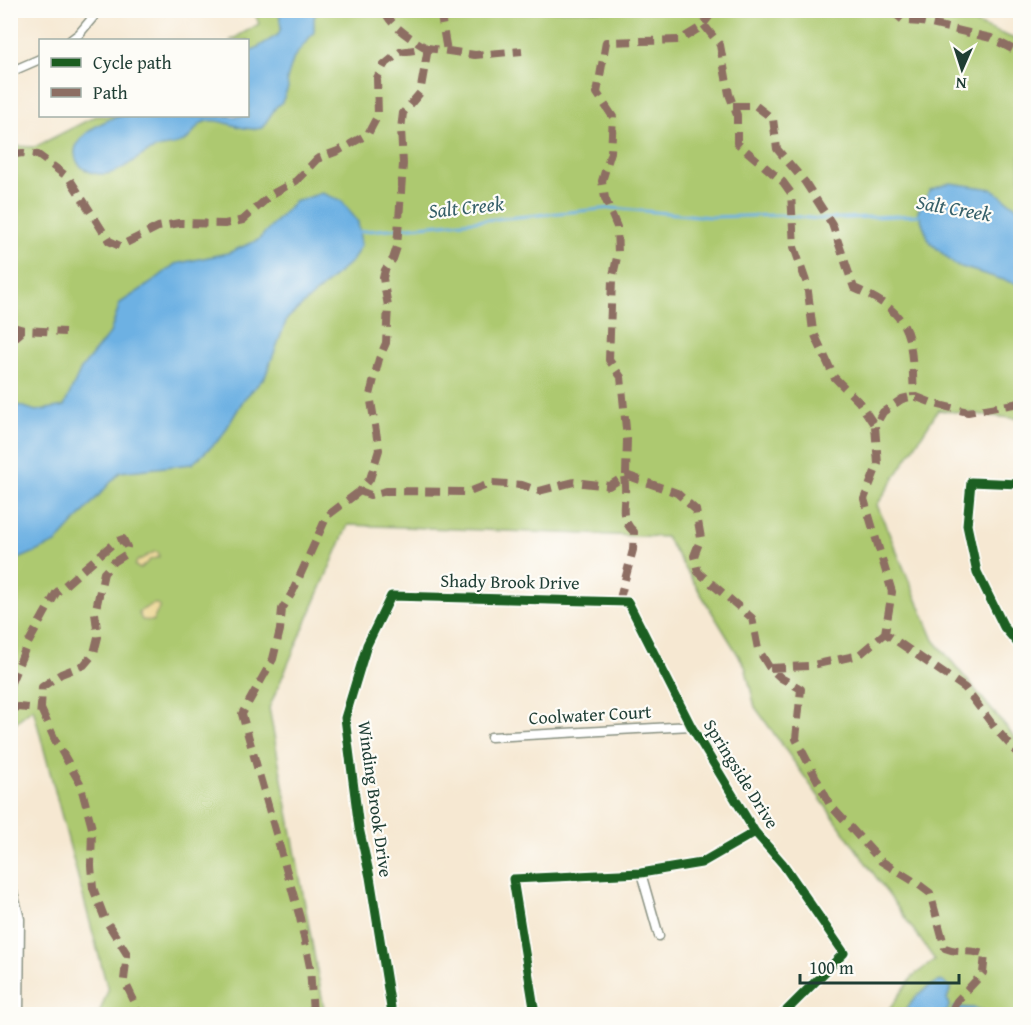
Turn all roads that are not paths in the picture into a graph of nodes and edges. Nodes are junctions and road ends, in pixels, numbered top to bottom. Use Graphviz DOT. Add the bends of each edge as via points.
graph roads {
  1 [pos="99,10"];
  2 [pos="72,39"];
  3 [pos="39,59"];
  4 [pos="10,72"];
  5 [pos="1020,484"];
  6 [pos="391,596"];
  7 [pos="628,602"];
  8 [pos="1020,646"];
  9 [pos="691,726"];
  10 [pos="491,738"];
  11 [pos="755,832"];
  12 [pos="640,873"];
  13 [pos="10,881"];
  14 [pos="659,936"];
  15 [pos="19,1014"];
  16 [pos="392,1014"];
  17 [pos="535,1014"];
  18 [pos="783,1014"];
  1 -- 2 [label="street"];
  3 -- 4 [label="street"];
  5 -- 8 [label="street" via="971,482 967,525 977,572 1004,627"];
  6 -- 7 [label="street, Shady Brook Drive"];
  6 -- 16 [label="street, Winding Brook Drive" via="367,645 345,718 359,828"];
  7 -- 9 [label="street, Springside Drive"];
  9 -- 10 [label="street, Coolwater Court"];
  9 -- 11 [label="street, Springside Drive"];
  11 -- 12 [label="street" via="700,863"];
  11 -- 18 [label="street, Springside Drive" via="783,864 844,952"];
  12 -- 14 [label="street"];
  12 -- 17 [label="street" via="513,879"];
  13 -- 15 [label="street" via="20,919"];
}
